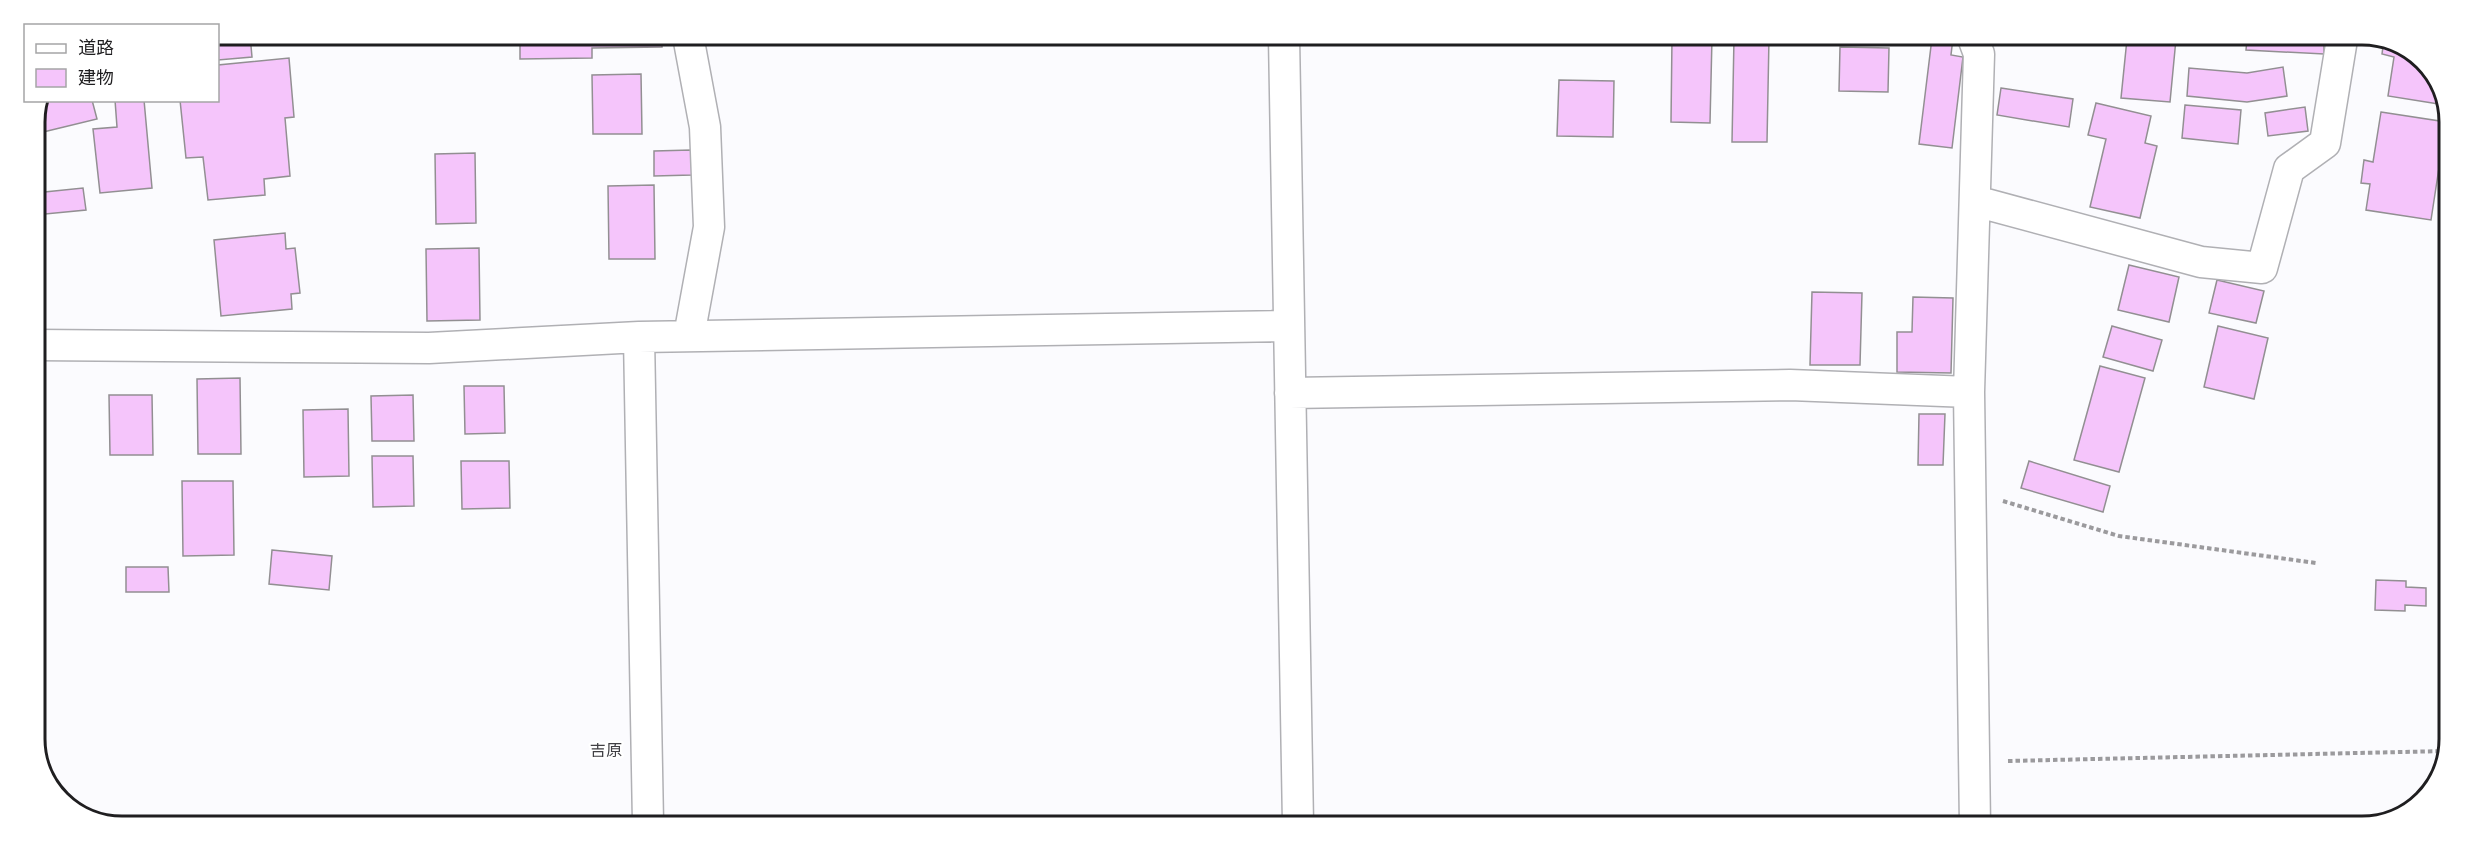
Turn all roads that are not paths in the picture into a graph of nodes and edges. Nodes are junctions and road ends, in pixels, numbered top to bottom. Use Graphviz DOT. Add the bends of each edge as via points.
graph roads {
  1 [pos="690,45"];
  2 [pos="1284,45"];
  3 [pos="1976,45"];
  4 [pos="2341,45"];
  5 [pos="1975,201"];
  6 [pos="1289,326"];
  7 [pos="689,336"];
  8 [pos="639,337"];
  9 [pos="45,345"];
  10 [pos="1969,392"];
  11 [pos="1290,393"];
  12 [pos="648,816"];
  13 [pos="1298,816"];
  14 [pos="1975,816"];
  1 -- 7 [label="street" via="705,127 709,227"];
  2 -- 6 [label="street"];
  3 -- 5 [label="street" via="1979,54"];
  4 -- 5 [label="street" via="2325,143 2289,168 2262,268 2201,262"];
  5 -- 10 [label="street"];
  6 -- 7 [label="street"];
  6 -- 11 [label="street"];
  7 -- 8 [label="street"];
  8 -- 9 [label="street" via="429,348"];
  8 -- 12 [label="street"];
  10 -- 11 [label="street" via="1790,385"];
  10 -- 14 [label="street"];
  11 -- 13 [label="street"];
}
